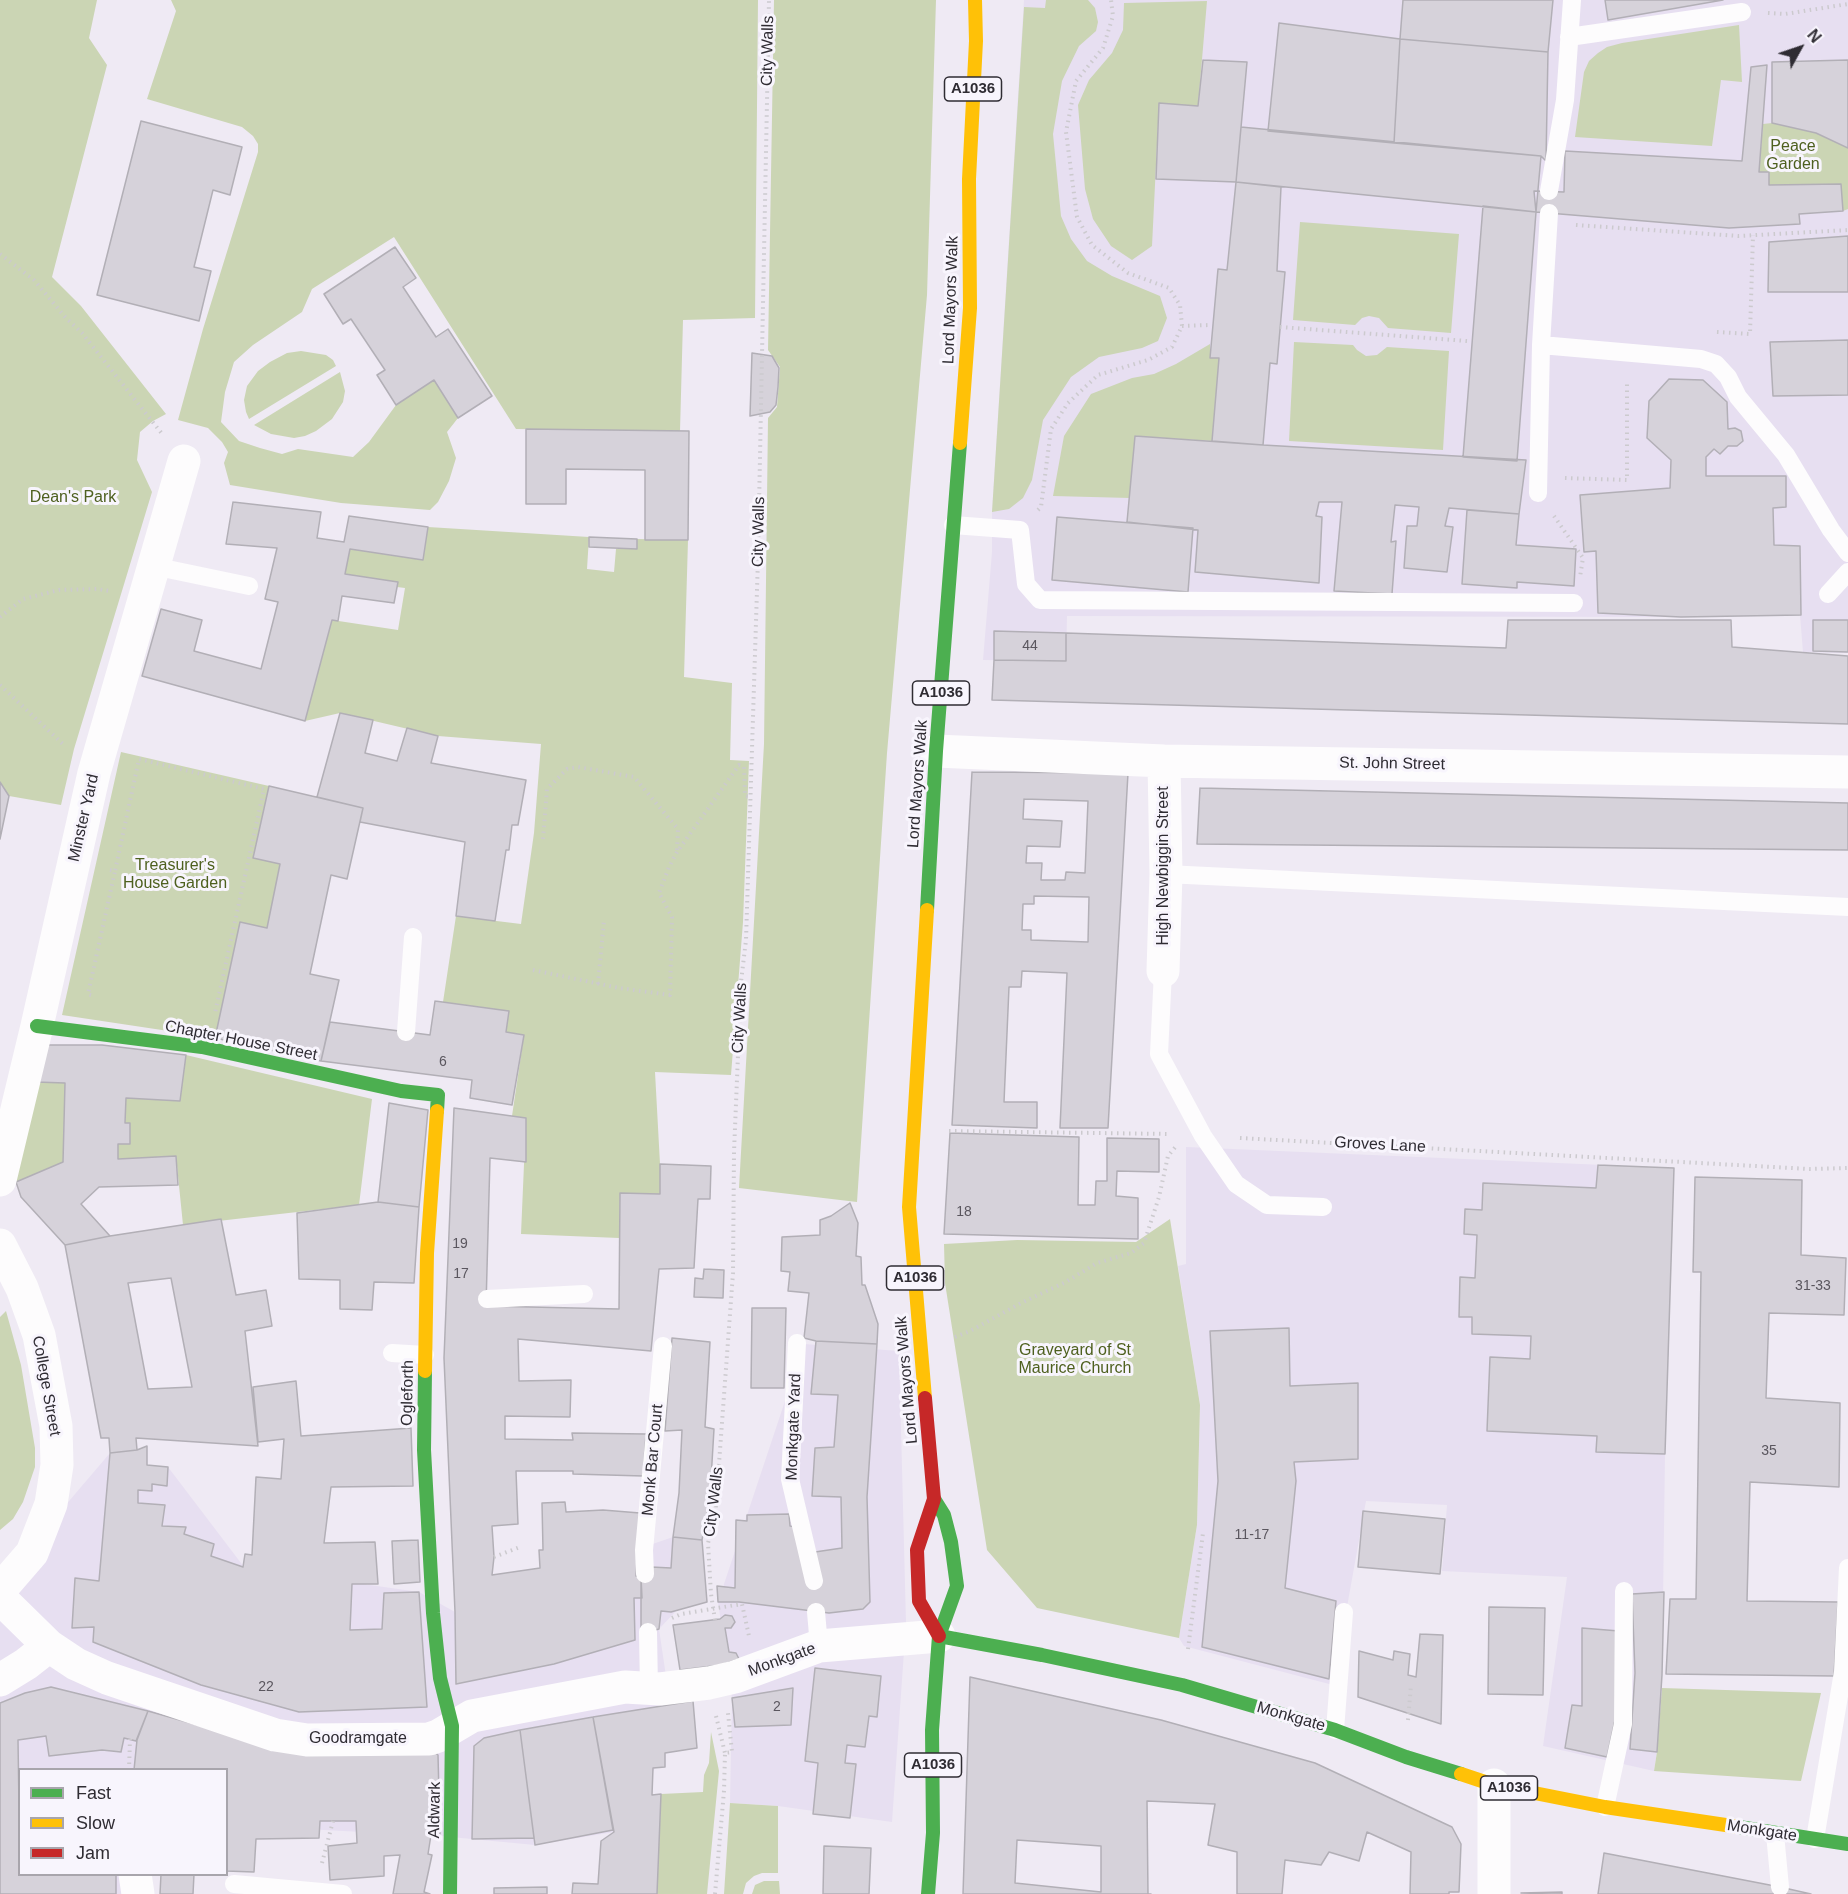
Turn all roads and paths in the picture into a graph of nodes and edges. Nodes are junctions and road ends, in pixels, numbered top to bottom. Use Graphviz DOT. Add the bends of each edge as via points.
graph roads {
  1 [pos="769,0"];
  2 [pos="975,0"];
  3 [pos="1111,0"];
  4 [pos="1572,0"];
  5 [pos="1848,4"];
  6 [pos="1742,12"];
  7 [pos="1569,37"];
  8 [pos="1549,191"];
  9 [pos="1548,218"];
  10 [pos="1848,230"];
  11 [pos="1753,235"];
  12 [pos="0,254"];
  13 [pos="1209,325"];
  14 [pos="1182,326"];
  15 [pos="1280,327"];
  16 [pos="1706,331"];
  17 [pos="1467,341"];
  18 [pos="1541,345"];
  19 [pos="1628,352"];
  20 [pos="184,461"];
  21 [pos="1538,485"];
  22 [pos="953,525"];
  23 [pos="1020,530"];
  24 [pos="1848,553"];
  25 [pos="153,566"];
  26 [pos="1848,572"];
  27 [pos="249,585"];
  28 [pos="1828,594"];
  29 [pos="143,601"];
  30 [pos="1575,603"];
  31 [pos="0,617"];
  32 [pos="0,685"];
  33 [pos="936,751"];
  34 [pos="1164,761"];
  35 [pos="94,772"];
  36 [pos="1848,772"];
  37 [pos="751,796"];
  38 [pos="543,839"];
  39 [pos="677,852"];
  40 [pos="75,859"];
  41 [pos="115,871"];
  42 [pos="1166,874"];
  43 [pos="1848,907"];
  44 [pos="604,920"];
  45 [pos="413,937"];
  46 [pos="533,970"];
  47 [pos="1163,971"];
  48 [pos="598,984"];
  49 [pos="100,997"];
  50 [pos="213,1021"];
  51 [pos="37,1026"];
  52 [pos="406,1032"];
  53 [pos="402,1071"];
  54 [pos="401,1091"];
  55 [pos="913,1130"];
  56 [pos="1194,1135"];
  57 [pos="1848,1168"];
  58 [pos="0,1179"];
  59 [pos="1323,1208"];
  60 [pos="0,1245"];
  61 [pos="446,1289"];
  62 [pos="426,1291"];
  63 [pos="584,1294"];
  64 [pos="487,1299"];
  65 [pos="797,1343"];
  66 [pos="663,1346"];
  67 [pos="921,1349"];
  68 [pos="392,1353"];
  69 [pos="425,1355"];
  70 [pos="934,1499"];
  71 [pos="1203,1533"];
  72 [pos="520,1547"];
  73 [pos="494,1557"];
  74 [pos="1848,1568"];
  75 [pos="645,1574"];
  76 [pos="814,1581"];
  77 [pos="0,1590"];
  78 [pos="1624,1591"];
  79 [pos="0,1598"];
  80 [pos="816,1612"];
  81 [pos="1344,1612"];
  82 [pos="715,1620"];
  83 [pos="668,1623"];
  84 [pos="648,1632"];
  85 [pos="939,1636"];
  86 [pos="750,1643"];
  87 [pos="48,1646"];
  88 [pos="819,1646"];
  89 [pos="0,1680"];
  90 [pos="1182,1685"];
  91 [pos="649,1689"];
  92 [pos="731,1690"];
  93 [pos="715,1713"];
  94 [pos="453,1726"];
  95 [pos="1335,1730"];
  96 [pos="130,1740"];
  97 [pos="725,1753"];
  98 [pos="129,1768"];
  99 [pos="1494,1785"];
  100 [pos="1605,1807"];
  101 [pos="333,1821"];
  102 [pos="1775,1834"];
  103 [pos="1815,1839"];
  104 [pos="1848,1844"];
  105 [pos="135,1876"];
  106 [pos="234,1884"];
  107 [pos="1780,1887"];
  108 [pos="311,1891"];
  109 [pos="138,1894"];
  110 [pos="343,1894"];
  111 [pos="450,1894"];
  112 [pos="715,1894"];
  113 [pos="928,1894"];
  114 [pos="1494,1894"];
  1 -- 37 [label="path, City Walls"];
  2 -- 22 [label="main road, Lord Mayors Walk / A1036" via="969,178 970,308"];
  3 -- 14 [label="path" via="1113,16 1103,48 1076,81 1066,132 1077,217 1092,245 1128,273 1169,288 1180,305"];
  4 -- 7 [label="lane"];
  5 -- 6 [label="path" via="1785,14"];
  6 -- 7 [label="lane"];
  7 -- 8 [label="lane" via="1565,100"];
  9 -- 11 [label="path"];
  9 -- 18 [label="lane"];
  10 -- 11 [label="path"];
  11 -- 16 [label="path" via="1750,334"];
  12 -- 20 [label="path" via="34,280 82,333"];
  13 -- 14 [label="path"];
  14 -- 23 [label="path" via="1172,347 1148,360 1098,375 1068,404 1050,429 1041,507"];
  15 -- 17 [label="path"];
  18 -- 19 [label="lane"];
  18 -- 21 [label="lane"];
  19 -- 21 [label="path" via="1626,480"];
  19 -- 24 [label="lane" via="1716,364 1786,455"];
  20 -- 25 [label="street, Minster Yard"];
  21 -- 30 [label="path" via="1583,558"];
  22 -- 23 [label="lane"];
  22 -- 33 [label="main road, Lord Mayors Walk / A1036"];
  23 -- 30 [label="lane" via="1026,584 1040,600"];
  25 -- 27 [label="lane"];
  25 -- 29 [label="street, Minster Yard"];
  26 -- 28 [label="lane"];
  29 -- 31 [label="path" via="97,589 59,590 23,599"];
  29 -- 35 [label="street, Minster Yard"];
  32 -- 35 [label="path"];
  33 -- 34 [label="street, St. John Street"];
  33 -- 55 [label="main road, Lord Mayors Walk / A1036"];
  34 -- 36 [label="street, St. John Street"];
  34 -- 42 [label="street, High Newbiggin Street"];
  35 -- 40 [label="street, Minster Yard"];
  37 -- 39 [label="path" via="745,796 744,767 739,765"];
  37 -- 82 [label="path, City Walls" via="734,1152 733,1273 715,1518 708,1543"];
  38 -- 39 [label="path" via="547,789 567,769 578,767 634,777 678,829"];
  39 -- 48 [label="path" via="660,893 672,917 670,995"];
  40 -- 41 [label="path"];
  40 -- 51 [label="street, Minster Yard"];
  41 -- 49 [label="path" via="88,994"];
  41 -- 50 [label="path" via="139,759 264,789"];
  42 -- 43 [label="lane"];
  42 -- 47 [label="street, High Newbiggin Street"];
  44 -- 48 [label="path"];
  45 -- 52 [label="lane"];
  46 -- 48 [label="path"];
  47 -- 56 [label="lane" via="1159,1054"];
  51 -- 54 [label="main road, Chapter House Street" via="202,1047"];
  51 -- 58 [label="street, Minster Yard"];
  53 -- 54 [label="lane"];
  54 -- 62 [label="main road, Ogleforth" via="438,1095"];
  55 -- 56 [label="path, Groves Lane"];
  55 -- 67 [label="main road, Lord Mayors Walk / A1036" via="909,1207"];
  56 -- 57 [label="path, Groves Lane"];
  56 -- 59 [label="lane" via="1236,1184 1267,1205"];
  56 -- 67 [label="path" via="1168,1156 1144,1242 1131,1253 1097,1263 970,1331"];
  60 -- 77 [label="street, College Street" via="22,1288 39,1335 56,1426 57,1465 51,1504 32,1553"];
  61 -- 62 [label="lane"];
  62 -- 69 [label="main road, Ogleforth"];
  63 -- 64 [label="lane"];
  65 -- 76 [label="lane, Monkgate Yard" via="790,1479"];
  66 -- 75 [label="lane, Monk Bar Court"];
  67 -- 70 [label="main road, Lord Mayors Walk / A1036"];
  68 -- 69 [label="lane"];
  69 -- 94 [label="main road, Ogleforth" via="424,1450 433,1613 440,1678"];
  70 -- 85 [label="main road, Lord Mayors Walk / A1036" via="944,1515 957,1586"];
  70 -- 85 [label="main road, Lord Mayors Walk / A1036" via="917,1551 919,1601"];
  71 -- 90 [label="path"];
  72 -- 73 [label="path"];
  74 -- 103 [label="lane" via="1843,1672"];
  78 -- 100 [label="lane" via="1623,1724"];
  79 -- 87 [label="street, Goodramgate"];
  80 -- 88 [label="lane"];
  81 -- 95 [label="lane"];
  83 -- 86 [label="path" via="674,1616 742,1604"];
  84 -- 91 [label="lane"];
  85 -- 88 [label="street, Monkgate"];
  85 -- 90 [label="main road, Monkgate / A1036"];
  85 -- 113 [label="main road, A1036"];
  87 -- 89 [label="street"];
  87 -- 94 [label="street, Goodramgate" via="107,1678 275,1735 307,1740 429,1739"];
  88 -- 92 [label="street, Monkgate"];
  90 -- 95 [label="main road, Monkgate / A1036"];
  91 -- 92 [label="street, Goodramgate"];
  91 -- 94 [label="street, Goodramgate" via="625,1687 573,1696 472,1716"];
  92 -- 97 [label="path" via="732,1752"];
  93 -- 97 [label="path"];
  94 -- 111 [label="main road, Aldwark"];
  95 -- 99 [label="main road, Monkgate / A1036"];
  96 -- 98 [label="path"];
  97 -- 112 [label="path"];
  99 -- 100 [label="main road, Monkgate / A1036"];
  99 -- 114 [label="street"];
  100 -- 102 [label="main road, Monkgate / A1036"];
  101 -- 108 [label="path" via="325,1857"];
  102 -- 103 [label="main road, Monkgate / A1036"];
  102 -- 107 [label="lane"];
  103 -- 104 [label="main road, Monkgate / A1036"];
  105 -- 109 [label="street"];
  106 -- 108 [label="lane"];
  108 -- 110 [label="lane"];
}
